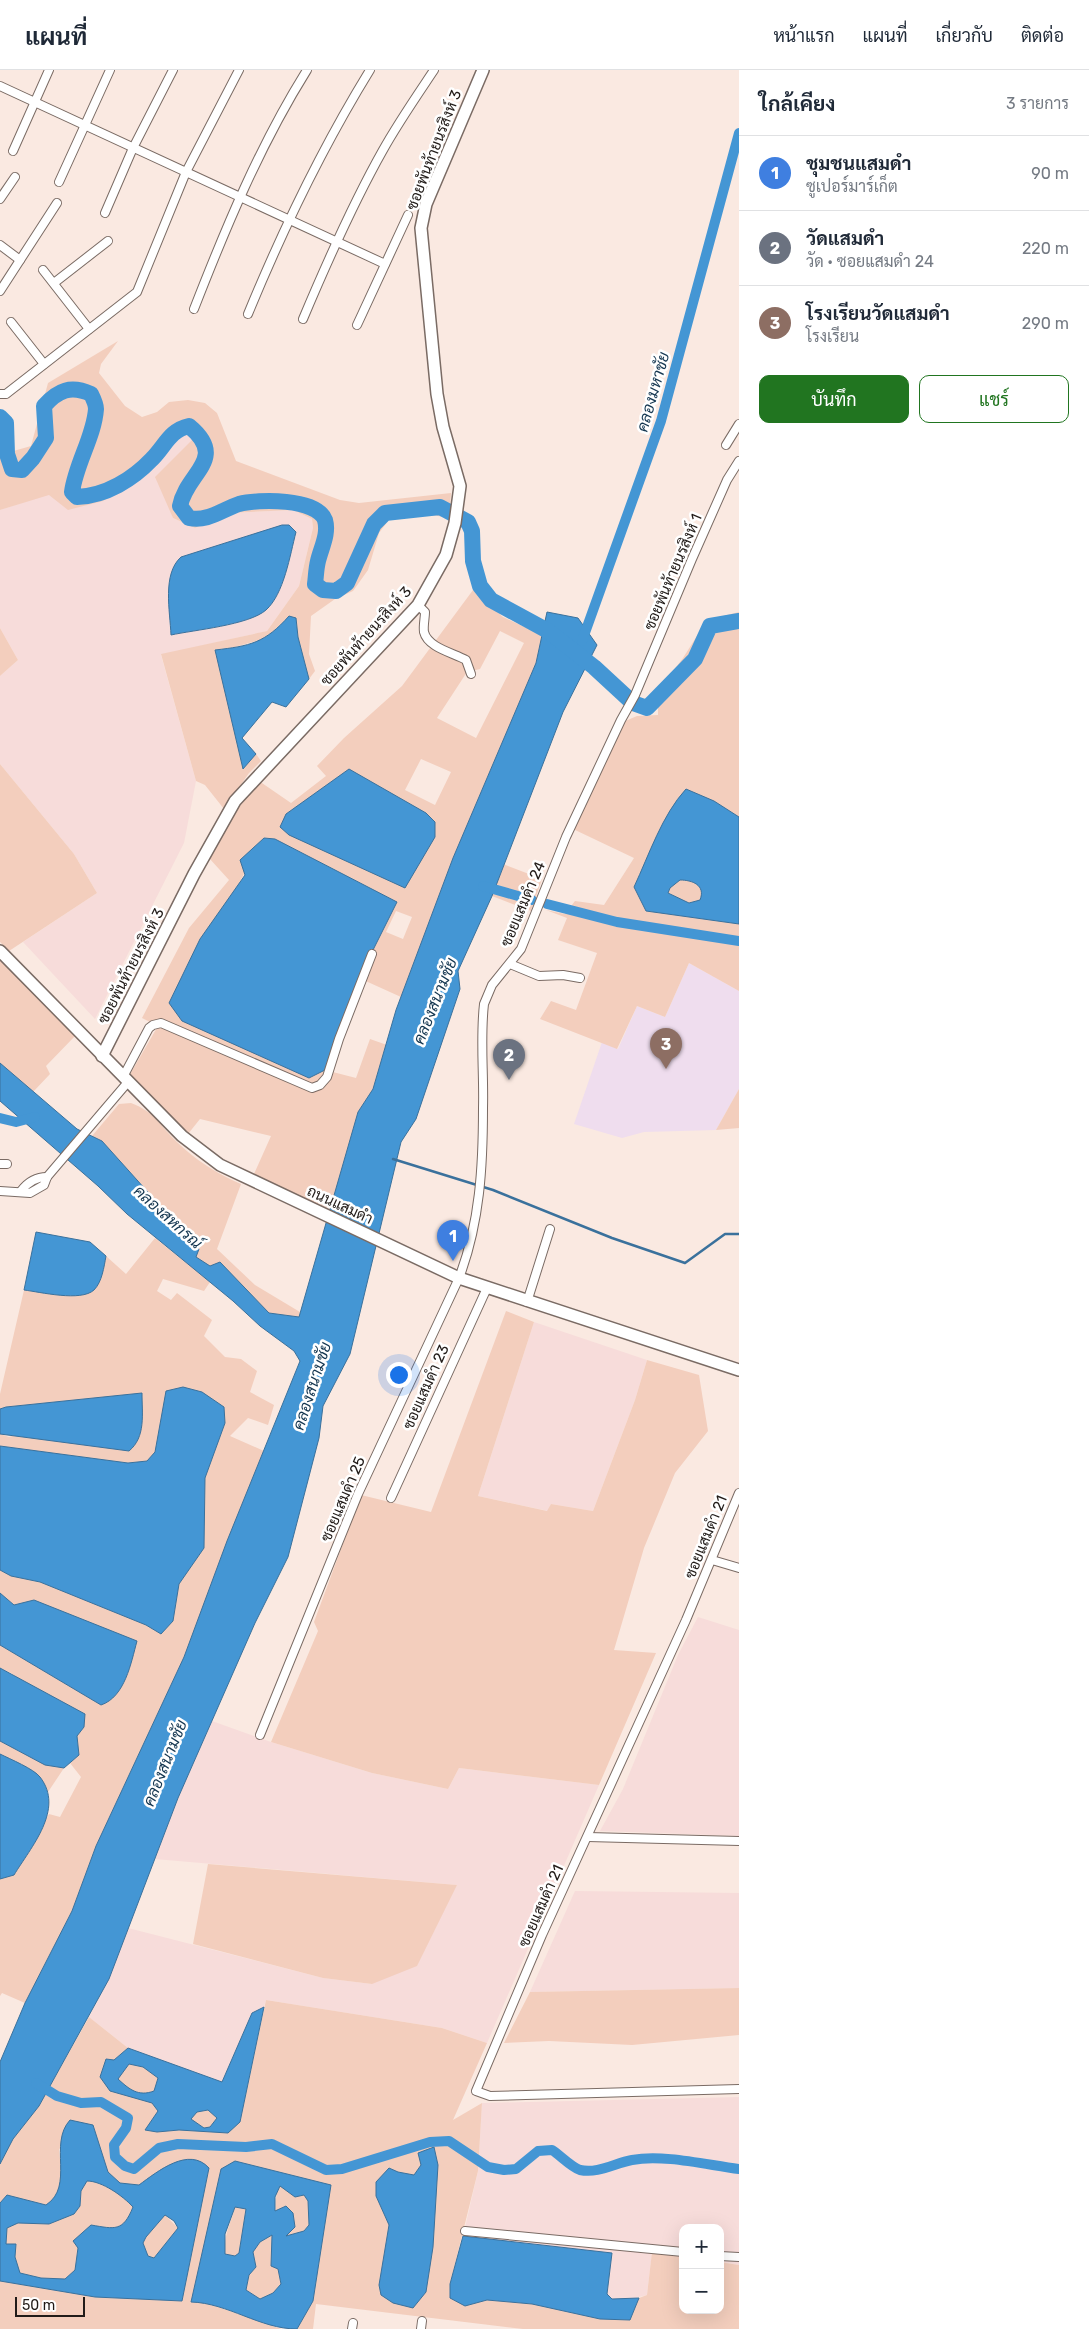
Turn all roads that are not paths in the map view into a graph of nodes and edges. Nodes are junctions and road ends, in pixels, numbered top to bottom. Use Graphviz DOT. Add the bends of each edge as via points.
graph roads {
  1 [pos="49,70"];
  2 [pos="110,70"];
  3 [pos="173,70"];
  4 [pos="239,70"];
  5 [pos="307,70"];
  6 [pos="370,70"];
  7 [pos="434,70"];
  8 [pos="483,70"];
  9 [pos="0,86"];
  10 [pos="33,102"];
  11 [pos="84,125"];
  12 [pos="132,148"];
  13 [pos="13,151"];
  14 [pos="186,172"];
  15 [pos="15,177"];
  16 [pos="58,182"];
  17 [pos="240,197"];
  18 [pos="0,199"];
  19 [pos="57,203"];
  20 [pos="105,213"];
  21 [pos="408,215"];
  22 [pos="288,219"];
  23 [pos="336,241"];
  24 [pos="108,242"];
  25 [pos="0,245"];
  26 [pos="20,260"];
  27 [pos="385,264"];
  28 [pos="43,270"];
  29 [pos="54,284"];
  30 [pos="0,291"];
  31 [pos="194,309"];
  32 [pos="248,314"];
  33 [pos="303,319"];
  34 [pos="11,322"];
  35 [pos="357,326"];
  36 [pos="89,329"];
  37 [pos="44,364"];
  38 [pos="0,394"];
  39 [pos="739,424"];
  40 [pos="726,445"];
  41 [pos="739,460"];
  42 [pos="418,605"];
  43 [pos="470,674"];
  44 [pos="635,696"];
  45 [pos="0,951"];
  46 [pos="372,954"];
  47 [pos="510,964"];
  48 [pos="580,978"];
  49 [pos="102,1056"];
  50 [pos="126,1080"];
  51 [pos="0,1191"];
  52 [pos="550,1229"];
  53 [pos="459,1278"];
  54 [pos="487,1288"];
  55 [pos="527,1302"];
  56 [pos="739,1370"];
  57 [pos="739,1492"];
  58 [pos="391,1498"];
  59 [pos="712,1560"];
  60 [pos="739,1568"];
  61 [pos="260,1735"];
  62 [pos="588,1837"];
  63 [pos="739,1840"];
  64 [pos="739,2089"];
  65 [pos="465,2231"];
  66 [pos="679,2252"];
  67 [pos="724,2256"];
  68 [pos="739,2258"];
  1 -- 10 [label="street"];
  2 -- 11 [label="street"];
  3 -- 12 [label="street"];
  4 -- 14 [label="street"];
  5 -- 17 [label="street"];
  6 -- 22 [label="street" via="325,146"];
  7 -- 23 [label="street" via="383,150"];
  8 -- 42 [label="street, ซอยพันท้ายนรสิงห์ 3" via="426,204 421,228 437,394 458,478 459,499 446,556"];
  9 -- 10 [label="street"];
  10 -- 11 [label="street"];
  10 -- 13 [label="street"];
  11 -- 12 [label="street"];
  11 -- 16 [label="street"];
  12 -- 14 [label="street"];
  12 -- 20 [label="street"];
  14 -- 17 [label="street"];
  14 -- 36 [label="street" via="137,292"];
  15 -- 18 [label="street"];
  17 -- 22 [label="street"];
  17 -- 31 [label="street"];
  19 -- 26 [label="street"];
  21 -- 27 [label="street"];
  22 -- 23 [label="street"];
  22 -- 32 [label="street"];
  23 -- 27 [label="street"];
  23 -- 33 [label="street"];
  24 -- 29 [label="street"];
  25 -- 26 [label="street"];
  26 -- 30 [label="street"];
  27 -- 35 [label="street"];
  28 -- 29 [label="street"];
  29 -- 36 [label="street"];
  34 -- 37 [label="street"];
  36 -- 37 [label="street"];
  37 -- 38 [label="street" via="6,394"];
  39 -- 40 [label="street"];
  41 -- 44 [label="street, ซอยพันท้ายนรสิงห์ 1" via="692,558"];
  42 -- 43 [label="street" via="426,612 424,632 428,639 466,660"];
  42 -- 49 [label="street, ซอยพันท้ายนรสิงห์ 3" via="235,801 207,849"];
  44 -- 47 [label="street, ซอยแสมดำ 24" via="566,837 521,949"];
  45 -- 49 [label="street, ถนนแสมดำ"];
  46 -- 50 [label="street" via="327,1077 320,1085 312,1088 161,1023 149,1028"];
  47 -- 48 [label="street" via="539,976"];
  47 -- 53 [label="street, ซอยแสมดำ 24" via="492,985 484,1004 482,1165 476,1223"];
  49 -- 50 [label="street, ถนนแสมดำ"];
  50 -- 51 [label="street" via="47,1177 40,1177 21,1191"];
  50 -- 53 [label="street, ถนนแสมดำ" via="182,1136 216,1163"];
  52 -- 55 [label="street"];
  53 -- 54 [label="street, ถนนแสมดำ"];
  53 -- 61 [label="street, ซอยแสมดำ 25" via="358,1494"];
  54 -- 55 [label="street, ถนนแสมดำ"];
  54 -- 58 [label="street, ซอยแสมดำ 23"];
  55 -- 56 [label="street, ถนนแสมดำ"];
  57 -- 59 [label="street, ซอยแสมดำ 21"];
  59 -- 60 [label="street"];
  59 -- 62 [label="street, ซอยแสมดำ 21"];
  62 -- 63 [label="street"];
  62 -- 64 [label="street, ซอยแสมดำ 21" via="542,1935 476,2091 497,2096"];
  65 -- 66 [label="street"];
  67 -- 68 [label="street"];
}
